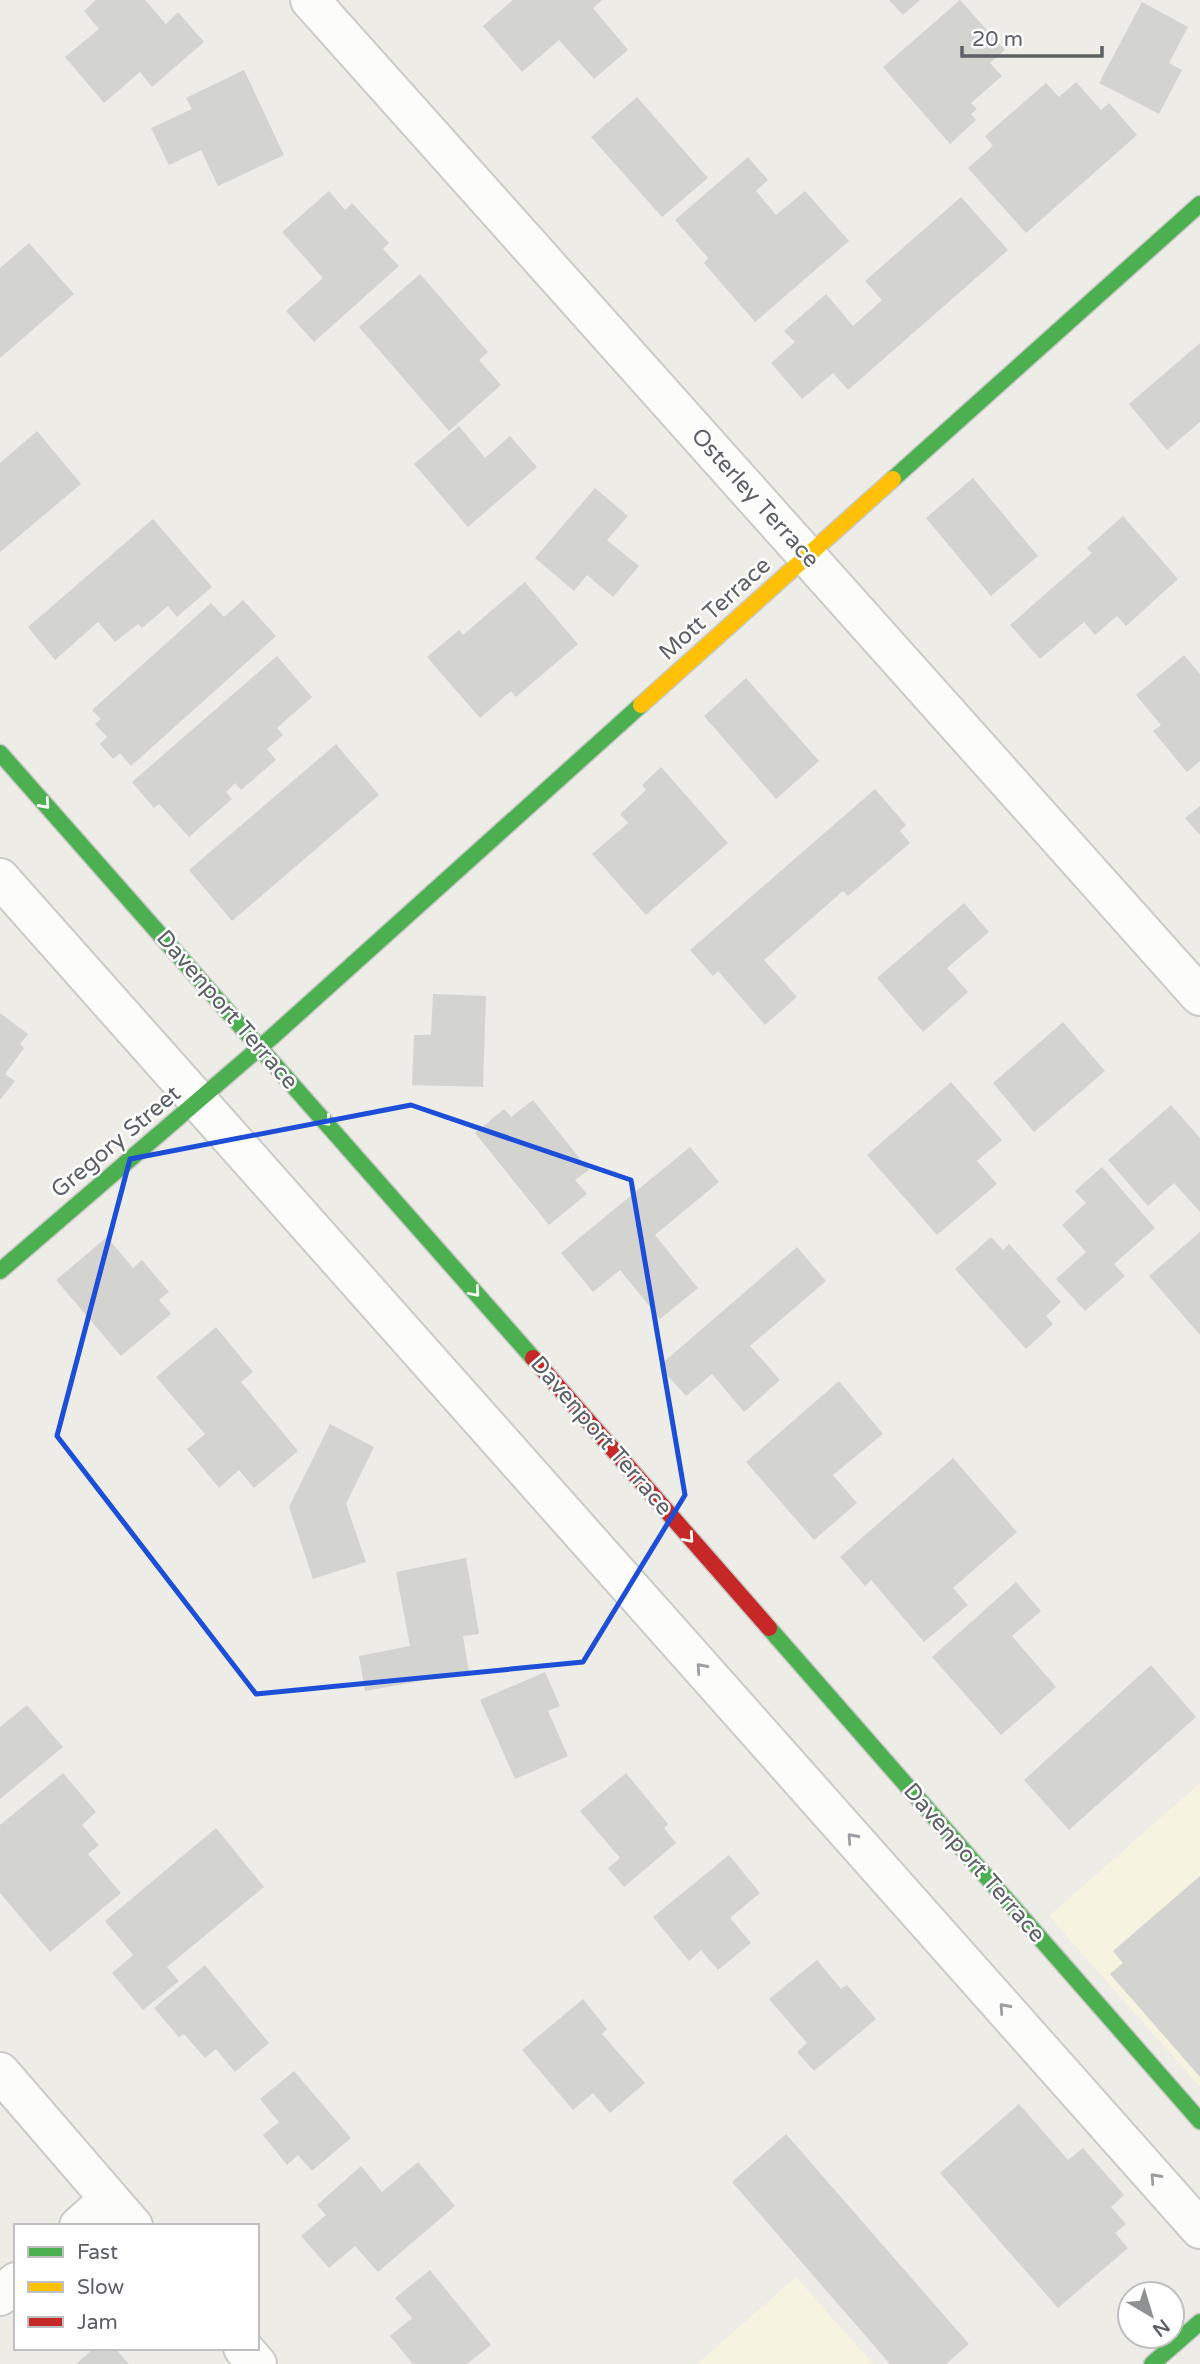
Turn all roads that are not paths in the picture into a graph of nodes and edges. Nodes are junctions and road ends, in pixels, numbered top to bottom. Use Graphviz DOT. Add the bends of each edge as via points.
graph roads {
  1 [pos="310,0"];
  2 [pos="1200,204"];
  3 [pos="807,557"];
  4 [pos="0,752"];
  5 [pos="0,878"];
  6 [pos="1200,996"];
  7 [pos="261,1047"];
  8 [pos="198,1103"];
  9 [pos="0,1271"];
  10 [pos="0,2072"];
  11 [pos="1200,2121"];
  12 [pos="121,2212"];
  13 [pos="85,2224"];
  14 [pos="1200,2229"];
  15 [pos="14,2284"];
  16 [pos="0,2296"];
  17 [pos="1200,2322"];
  18 [pos="245,2350"];
  19 [pos="257,2364"];
  20 [pos="1152,2364"];
  1 -- 3 [label="street, Osterley Terrace"];
  2 -- 3 [label="street, Mott Terrace"];
  3 -- 6 [label="street, Osterley Terrace"];
  3 -- 7 [label="street, Mott Terrace"];
  4 -- 7 [label="street, Davenport Terrace, one-way"];
  5 -- 8 [label="street"];
  7 -- 8 [label="street, Gregory Street"];
  7 -- 11 [label="street, Davenport Terrace, one-way"];
  8 -- 9 [label="street, Gregory Street"];
  14 -- 8 [label="street, one-way"];
  10 -- 12 [label="street"];
  12 -- 13 [label="street"];
  15 -- 16 [label="street"];
  17 -- 20 [label="street"];
  18 -- 19 [label="street"];
}
